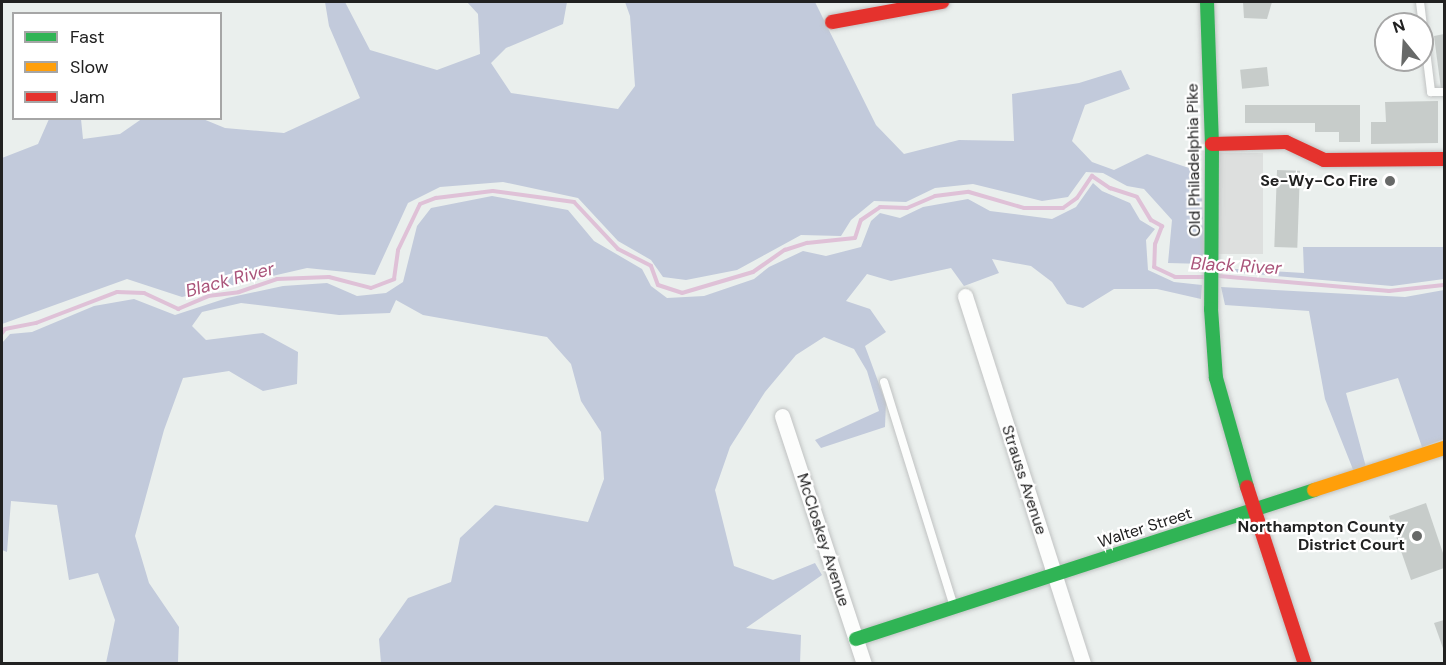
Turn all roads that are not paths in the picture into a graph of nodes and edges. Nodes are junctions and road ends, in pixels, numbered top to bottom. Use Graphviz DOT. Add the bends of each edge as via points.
graph roads {
  1 [pos="942,2"];
  2 [pos="1207,2"];
  3 [pos="1420,2"];
  4 [pos="831,22"];
  5 [pos="1444,92"];
  6 [pos="1212,144"];
  7 [pos="1444,159"];
  8 [pos="965,296"];
  9 [pos="884,382"];
  10 [pos="782,416"];
  11 [pos="1444,448"];
  12 [pos="1253,510"];
  13 [pos="1054,575"];
  14 [pos="954,607"];
  15 [pos="856,639"];
  16 [pos="864,663"];
  17 [pos="1083,663"];
  18 [pos="1305,663"];
  1 -- 4 [label="street"];
  2 -- 6 [label="street, Old Philadelphia Pike"];
  3 -- 5 [label="lane" via="1431,92"];
  6 -- 7 [label="street" via="1286,142 1324,160"];
  6 -- 12 [label="street, Old Philadelphia Pike" via="1211,285 1216,378"];
  8 -- 13 [label="street, Strauss Avenue"];
  9 -- 14 [label="lane"];
  10 -- 15 [label="street, McCloskey Avenue"];
  11 -- 12 [label="street, Walter Street"];
  12 -- 13 [label="street, Walter Street"];
  12 -- 18 [label="street, Old Philadelphia Pike"];
  13 -- 14 [label="street, Walter Street"];
  13 -- 17 [label="street, Strauss Avenue"];
  14 -- 15 [label="street, Walter Street"];
  15 -- 16 [label="street, McCloskey Avenue"];
}
